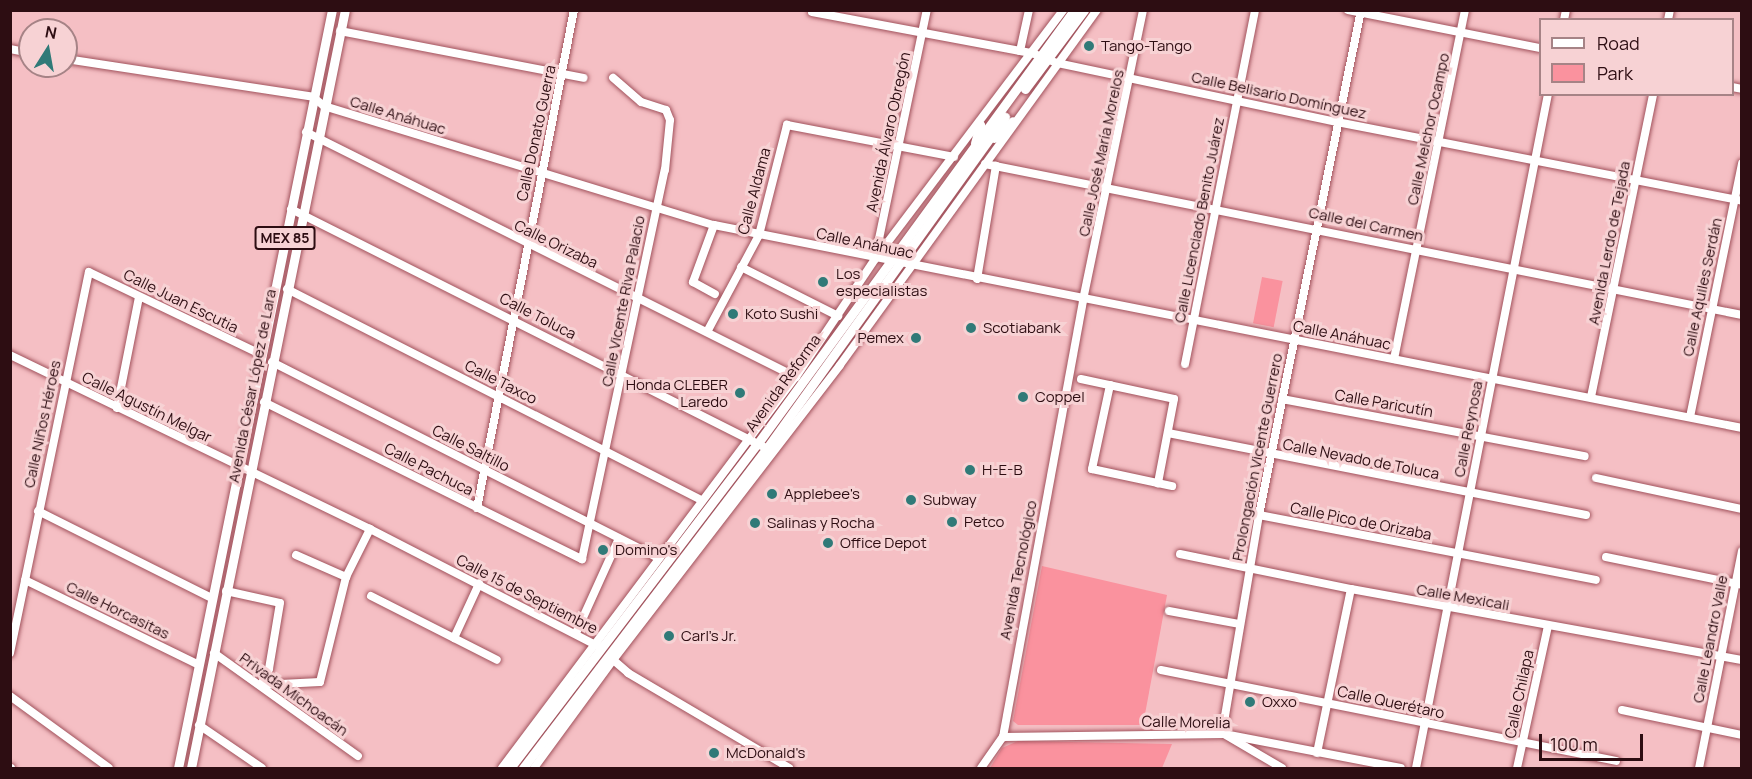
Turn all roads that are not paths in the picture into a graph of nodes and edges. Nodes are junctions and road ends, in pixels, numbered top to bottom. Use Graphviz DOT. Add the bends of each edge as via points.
graph roads {
  1 [pos="332,10"];
  2 [pos="345,10"];
  3 [pos="574,10"];
  4 [pos="927,10"];
  5 [pos="1029,10"];
  6 [pos="1063,10"];
  7 [pos="1074,10"];
  8 [pos="1084,10"];
  9 [pos="1096,10"];
  10 [pos="1143,10"];
  11 [pos="1255,10"];
  12 [pos="1348,10"];
  13 [pos="1465,10"];
  14 [pos="812,12"];
  15 [pos="1360,12"];
  16 [pos="340,31"];
  17 [pos="922,32"];
  18 [pos="1461,32"];
  19 [pos="1539,48"];
  20 [pos="1020,51"];
  21 [pos="1044,57"];
  22 [pos="78,61"];
  23 [pos="562,74"];
  24 [pos="583,78"];
  25 [pos="613,78"];
  26 [pos="1131,78"];
  27 [pos="1548,96"];
  28 [pos="1653,96"];
  29 [pos="313,97"];
  30 [pos="1237,100"];
  31 [pos="324,106"];
  32 [pos="1013,122"];
  33 [pos="1337,122"];
  34 [pos="980,125"];
  35 [pos="306,132"];
  36 [pos="317,138"];
  37 [pos="1439,141"];
  38 [pos="899,144"];
  39 [pos="977,150"];
  40 [pos="954,157"];
  41 [pos="1534,160"];
  42 [pos="1742,163"];
  43 [pos="985,164"];
  44 [pos="996,166"];
  45 [pos="541,173"];
  46 [pos="1635,179"];
  47 [pos="1109,187"];
  48 [pos="1738,200"];
  49 [pos="1216,208"];
  50 [pos="291,209"];
  51 [pos="655,209"];
  52 [pos="302,212"];
  53 [pos="714,225"];
  54 [pos="1317,228"];
  55 [pos="759,235"];
  56 [pos="527,245"];
  57 [pos="1417,249"];
  58 [pos="875,259"];
  59 [pos="894,263"];
  60 [pos="909,266"];
  61 [pos="741,267"];
  62 [pos="1512,268"];
  63 [pos="89,272"];
  64 [pos="976,279"];
  65 [pos="287,289"];
  66 [pos="1613,289"];
  67 [pos="715,294"];
  68 [pos="140,297"];
  69 [pos="637,298"];
  70 [pos="1083,300"];
  71 [pos="1712,309"];
  72 [pos="1742,315"];
  73 [pos="838,316"];
  74 [pos="514,319"];
  75 [pos="1193,320"];
  76 [pos="707,332"];
  77 [pos="1294,339"];
  78 [pos="10,355"];
  79 [pos="262,355"];
  80 [pos="1394,359"];
  81 [pos="272,362"];
  82 [pos="815,364"];
  83 [pos="1185,364"];
  84 [pos="622,374"];
  85 [pos="796,377"];
  86 [pos="1491,378"];
  87 [pos="1082,379"];
  88 [pos="65,382"];
  89 [pos="1110,385"];
  90 [pos="498,397"];
  91 [pos="1591,397"];
  92 [pos="1282,399"];
  93 [pos="264,402"];
  94 [pos="117,408"];
  95 [pos="1690,417"];
  96 [pos="1742,428"];
  97 [pos="1167,434"];
  98 [pos="1480,434"];
  99 [pos="748,438"];
  100 [pos="758,443"];
  101 [pos="607,449"];
  102 [pos="770,450"];
  103 [pos="1270,456"];
  104 [pos="1585,456"];
  105 [pos="239,466"];
  106 [pos="251,470"];
  107 [pos="483,470"];
  108 [pos="1596,478"];
  109 [pos="1158,483"];
  110 [pos="1172,486"];
  111 [pos="1470,493"];
  112 [pos="702,500"];
  113 [pos="477,508"];
  114 [pos="1742,509"];
  115 [pos="38,511"];
  116 [pos="1259,515"];
  117 [pos="1586,515"];
  118 [pos="591,523"];
  119 [pos="370,529"];
  120 [pos="620,538"];
  121 [pos="1742,551"];
  122 [pos="1180,554"];
  123 [pos="1458,554"];
  124 [pos="296,555"];
  125 [pos="1606,557"];
  126 [pos="658,558"];
  127 [pos="582,559"];
  128 [pos="1249,569"];
  129 [pos="346,578"];
  130 [pos="1596,579"];
  131 [pos="26,580"];
  132 [pos="479,584"];
  133 [pos="1738,584"];
  134 [pos="1351,589"];
  135 [pos="226,591"];
  136 [pos="371,596"];
  137 [pos="212,598"];
  138 [pos="1447,607"];
  139 [pos="1169,611"];
  140 [pos="1239,624"];
  141 [pos="1548,626"];
  142 [pos="576,633"];
  143 [pos="454,638"];
  144 [pos="604,651"];
  145 [pos="10,653"];
  146 [pos="214,653"];
  147 [pos="1720,656"];
  148 [pos="497,660"];
  149 [pos="1742,660"];
  150 [pos="199,664"];
  151 [pos="1161,670"];
  152 [pos="1229,682"];
  153 [pos="261,685"];
  154 [pos="10,696"];
  155 [pos="1328,702"];
  156 [pos="1622,710"];
  157 [pos="1425,723"];
  158 [pos="200,725"];
  159 [pos="1706,729"];
  160 [pos="1224,734"];
  161 [pos="1742,735"];
  162 [pos="1003,736"];
  163 [pos="1523,743"];
  164 [pos="1317,753"];
  165 [pos="358,756"];
  166 [pos="1616,760"];
  167 [pos="109,768"];
  168 [pos="178,768"];
  169 [pos="191,768"];
  170 [pos="262,768"];
  171 [pos="502,768"];
  172 [pos="510,768"];
  173 [pos="523,768"];
  174 [pos="534,768"];
  175 [pos="789,768"];
  176 [pos="981,768"];
  177 [pos="1282,768"];
  178 [pos="1401,768"];
  179 [pos="1416,768"];
  180 [pos="1517,768"];
  181 [pos="1699,768"];
  1 -- 29 [label="main road, Avenida César López de Lara / MEX 85"];
  2 -- 16 [label="main road, Avenida César López de Lara / MEX 85"];
  3 -- 23 [label="street, Calle Donato Guerra"];
  4 -- 17 [label="street, Avenida Álvaro Obregón"];
  5 -- 20 [label="street"];
  6 -- 21 [label="street, Avenida Reforma"];
  7 -- 21 [label="main road, Avenida Reforma"];
  8 -- 21 [label="main road, Avenida Reforma"];
  9 -- 21 [label="street, Avenida Reforma"];
  10 -- 26 [label="street, Calle José María Morelos"];
  11 -- 30 [label="street, Calle Licenciado Benito Juárez"];
  12 -- 15 [label="street"];
  13 -- 18 [label="street, Calle Melchor Ocampo"];
  14 -- 17 [label="street, Calle Belisario Domínguez"];
  15 -- 18 [label="street"];
  15 -- 33 [label="street, Prolongación Vicente Guerrero"];
  16 -- 23 [label="street"];
  16 -- 31 [label="main road, Avenida César López de Lara / MEX 85"];
  17 -- 20 [label="street, Calle Belisario Domínguez"];
  17 -- 38 [label="street, Avenida Álvaro Obregón"];
  18 -- 19 [label="street"];
  18 -- 37 [label="street, Calle Melchor Ocampo"];
  20 -- 21 [label="street, Calle Belisario Domínguez"];
  21 -- 26 [label="street, Calle Belisario Domínguez"];
  21 -- 32 [label="street, Avenida Reforma"];
  21 -- 34 [label="street, Avenida Reforma"];
  21 -- 39 [label="main road, Avenida Reforma"];
  22 -- 29 [label="street"];
  23 -- 24 [label="street"];
  23 -- 45 [label="street, Calle Donato Guerra"];
  25 -- 51 [label="street, Calle Vicente Riva Palacio" via="641,102 666,110 670,120 665,171"];
  26 -- 30 [label="street, Calle Belisario Domínguez"];
  26 -- 47 [label="street, Calle José María Morelos"];
  27 -- 41 [label="street, Calle Reynosa"];
  28 -- 46 [label="street, Avenida Lerdo de Tejada"];
  29 -- 31 [label="street, Calle Anáhuac"];
  29 -- 35 [label="main road, Avenida César López de Lara / MEX 85"];
  30 -- 33 [label="street, Calle Belisario Domínguez"];
  30 -- 49 [label="street, Calle Licenciado Benito Juárez"];
  31 -- 36 [label="main road, Avenida César López de Lara / MEX 85"];
  31 -- 45 [label="street, Calle Anáhuac"];
  32 -- 39 [label="main road"];
  32 -- 43 [label="street, Avenida Reforma"];
  33 -- 37 [label="street, Calle Belisario Domínguez"];
  33 -- 54 [label="street, Prolongación Vicente Guerrero"];
  34 -- 39 [label="main road"];
  34 -- 40 [label="street, Avenida Reforma"];
  35 -- 36 [label="street, Calle Orizaba"];
  35 -- 50 [label="main road, Avenida César López de Lara / MEX 85"];
  36 -- 52 [label="main road, Avenida César López de Lara / MEX 85"];
  36 -- 56 [label="street, Calle Orizaba"];
  37 -- 41 [label="street, Calle Belisario Domínguez"];
  37 -- 57 [label="street, Calle Melchor Ocampo"];
  38 -- 40 [label="street"];
  38 -- 55 [label="street, Calle Aldama" via="792,123 783,129"];
  38 -- 58 [label="street, Avenida Álvaro Obregón"];
  39 -- 59 [label="main road, Avenida Reforma"];
  40 -- 58 [label="street, Avenida Reforma"];
  41 -- 46 [label="street, Calle Belisario Domínguez"];
  41 -- 62 [label="street, Calle Reynosa"];
  42 -- 48 [label="street, Calle Aquiles Serdán"];
  43 -- 44 [label="street, Calle del Carmen"];
  43 -- 60 [label="street, Avenida Reforma"];
  44 -- 47 [label="street, Calle del Carmen"];
  44 -- 64 [label="street"];
  45 -- 51 [label="street, Calle Anáhuac"];
  45 -- 56 [label="street, Calle Donato Guerra"];
  46 -- 48 [label="street, Calle Belisario Domínguez"];
  46 -- 66 [label="street, Avenida Lerdo de Tejada"];
  47 -- 49 [label="street, Calle del Carmen"];
  47 -- 70 [label="street, Calle José María Morelos"];
  48 -- 71 [label="street, Calle Aquiles Serdán"];
  49 -- 54 [label="street, Calle del Carmen"];
  49 -- 75 [label="street, Calle Licenciado Benito Juárez"];
  50 -- 52 [label="street, Calle Toluca"];
  50 -- 79 [label="main road, Avenida César López de Lara / MEX 85"];
  51 -- 53 [label="street, Calle Anáhuac"];
  51 -- 69 [label="street, Calle Vicente Riva Palacio"];
  52 -- 65 [label="main road, Avenida César López de Lara / MEX 85"];
  52 -- 74 [label="street, Calle Toluca"];
  53 -- 55 [label="street, Calle Anáhuac"];
  53 -- 67 [label="street" via="693,282"];
  54 -- 57 [label="street, Calle del Carmen"];
  54 -- 77 [label="street, Prolongación Vicente Guerrero"];
  55 -- 58 [label="street, Calle Anáhuac"];
  55 -- 61 [label="street, Calle Aldama"];
  56 -- 69 [label="street, Calle Orizaba"];
  56 -- 74 [label="street, Calle Donato Guerra"];
  57 -- 62 [label="street, Calle del Carmen"];
  57 -- 80 [label="street, Calle Melchor Ocampo"];
  58 -- 59 [label="street, Calle Anáhuac"];
  58 -- 73 [label="street, Avenida Reforma"];
  59 -- 60 [label="street, Calle Anáhuac"];
  59 -- 82 [label="main road, Avenida Reforma"];
  59 -- 102 [label="main road, Avenida Reforma"];
  60 -- 64 [label="street, Calle Anáhuac"];
  60 -- 102 [label="street, Avenida Reforma" via="840,365"];
  61 -- 73 [label="street"];
  61 -- 76 [label="street, Calle Aldama"];
  62 -- 66 [label="street, Calle del Carmen"];
  62 -- 86 [label="street, Calle Reynosa"];
  63 -- 68 [label="street, Calle Juan Escutia"];
  63 -- 88 [label="street, Calle Niños Héroes"];
  64 -- 70 [label="street, Calle Anáhuac"];
  65 -- 81 [label="main road, Avenida César López de Lara / MEX 85"];
  65 -- 90 [label="street, Calle Taxco"];
  66 -- 71 [label="street, Calle del Carmen"];
  66 -- 91 [label="street, Avenida Lerdo de Tejada"];
  68 -- 79 [label="street, Calle Juan Escutia"];
  68 -- 94 [label="street"];
  69 -- 76 [label="street, Calle Orizaba"];
  69 -- 84 [label="street, Calle Vicente Riva Palacio"];
  70 -- 75 [label="street, Calle Anáhuac"];
  70 -- 162 [label="street, Avenida Tecnológico"];
  71 -- 72 [label="street, Calle del Carmen"];
  71 -- 95 [label="street, Calle Aquiles Serdán"];
  73 -- 85 [label="street, Avenida Reforma"];
  74 -- 84 [label="street, Calle Toluca"];
  74 -- 90 [label="street, Calle Donato Guerra"];
  75 -- 77 [label="street, Calle Anáhuac"];
  75 -- 83 [label="street, Calle Licenciado Benito Juárez"];
  76 -- 85 [label="street, Calle Orizaba"];
  77 -- 80 [label="street, Calle Anáhuac"];
  77 -- 92 [label="street, Prolongación Vicente Guerrero"];
  78 -- 88 [label="street, Calle Agustín Melgar"];
  79 -- 105 [label="main road, Avenida César López de Lara / MEX 85"];
  80 -- 86 [label="street, Calle Anáhuac"];
  81 -- 93 [label="main road, Avenida César López de Lara / MEX 85"];
  81 -- 107 [label="street, Calle Saltillo"];
  82 -- 85 [label="main road"];
  82 -- 100 [label="main road, Avenida Reforma"];
  84 -- 99 [label="street, Calle Toluca"];
  84 -- 101 [label="street, Calle Vicente Riva Palacio"];
  85 -- 99 [label="street, Avenida Reforma"];
  86 -- 91 [label="street, Calle Anáhuac"];
  86 -- 98 [label="street, Calle Reynosa"];
  87 -- 89 [label="street"];
  88 -- 94 [label="street, Calle Agustín Melgar"];
  88 -- 115 [label="street, Calle Niños Héroes"];
  89 -- 97 [label="street" via="1174,399"];
  89 -- 109 [label="street" via="1092,469"];
  90 -- 101 [label="street, Calle Taxco"];
  90 -- 107 [label="street, Calle Donato Guerra"];
  91 -- 95 [label="street, Calle Anáhuac"];
  92 -- 98 [label="street, Calle Paricutín"];
  92 -- 103 [label="street, Prolongación Vicente Guerrero"];
  93 -- 106 [label="main road, Avenida César López de Lara / MEX 85"];
  93 -- 113 [label="street, Calle Pachuca"];
  94 -- 105 [label="street, Calle Agustín Melgar"];
  95 -- 96 [label="street, Calle Anáhuac"];
  97 -- 103 [label="street, Calle Nevado de Toluca"];
  97 -- 109 [label="street"];
  98 -- 104 [label="street, Calle Paricutín"];
  98 -- 111 [label="street, Calle Reynosa"];
  99 -- 100 [label="street, Calle Toluca"];
  99 -- 112 [label="street, Avenida Reforma"];
  100 -- 102 [label="street, Calle Toluca"];
  100 -- 144 [label="main road, Avenida Reforma"];
  101 -- 112 [label="street, Calle Taxco"];
  101 -- 118 [label="street, Calle Vicente Riva Palacio"];
  102 -- 144 [label="main road, Avenida Reforma"];
  103 -- 111 [label="street, Calle Nevado de Toluca"];
  103 -- 116 [label="street, Prolongación Vicente Guerrero"];
  105 -- 106 [label="street, Calle 15 de Septiembre"];
  105 -- 137 [label="main road, Avenida César López de Lara / MEX 85"];
  106 -- 119 [label="street, Calle 15 de Septiembre"];
  106 -- 135 [label="main road, Avenida César López de Lara / MEX 85"];
  107 -- 113 [label="street, Calle Donato Guerra"];
  107 -- 118 [label="street, Calle Saltillo"];
  108 -- 114 [label="street"];
  109 -- 110 [label="street"];
  111 -- 117 [label="street, Calle Nevado de Toluca"];
  111 -- 123 [label="street, Calle Reynosa"];
  112 -- 126 [label="street, Avenida Reforma"];
  113 -- 127 [label="street, Calle Pachuca"];
  115 -- 131 [label="street, Calle Niños Héroes"];
  115 -- 137 [label="street"];
  116 -- 123 [label="street, Calle Pico de Orizaba"];
  116 -- 128 [label="street, Prolongación Vicente Guerrero"];
  118 -- 120 [label="street, Calle Saltillo"];
  118 -- 127 [label="street, Calle Vicente Riva Palacio"];
  119 -- 129 [label="street"];
  119 -- 132 [label="street, Calle 15 de Septiembre"];
  120 -- 126 [label="street, Calle Saltillo"];
  120 -- 142 [label="street"];
  121 -- 133 [label="street, Calle Leandro Valle"];
  122 -- 128 [label="street, Calle Mexicali"];
  123 -- 130 [label="street, Calle Pico de Orizaba"];
  123 -- 138 [label="street, Calle Reynosa"];
  124 -- 129 [label="street"];
  125 -- 133 [label="street"];
  126 -- 144 [label="street, Avenida Reforma"];
  128 -- 134 [label="street, Calle Mexicali"];
  128 -- 140 [label="street, Prolongación Vicente Guerrero"];
  129 -- 153 [label="street" via="320,682"];
  131 -- 145 [label="street, Calle Niños Héroes"];
  131 -- 150 [label="street, Calle Horcasitas"];
  132 -- 142 [label="street, Calle 15 de Septiembre"];
  132 -- 143 [label="street"];
  133 -- 147 [label="street, Calle Leandro Valle"];
  134 -- 138 [label="street, Calle Mexicali"];
  134 -- 155 [label="street"];
  135 -- 146 [label="main road, Avenida César López de Lara / MEX 85"];
  135 -- 153 [label="street" via="280,603 269,669"];
  136 -- 143 [label="street"];
  137 -- 150 [label="main road, Avenida César López de Lara / MEX 85"];
  138 -- 141 [label="street, Calle Mexicali"];
  138 -- 157 [label="street, Calle Reynosa"];
  139 -- 140 [label="street"];
  140 -- 152 [label="street, Prolongación Vicente Guerrero"];
  141 -- 147 [label="street, Calle Mexicali"];
  141 -- 163 [label="street, Calle Chilapa"];
  142 -- 144 [label="street, Calle 15 de Septiembre"];
  143 -- 148 [label="street"];
  144 -- 171 [label="street, Avenida Reforma"];
  144 -- 172 [label="main road, Avenida Reforma"];
  144 -- 173 [label="main road, Avenida Reforma"];
  144 -- 174 [label="street, Avenida Reforma"];
  144 -- 175 [label="street, Calle 15 de Septiembre" via="628,673"];
  146 -- 153 [label="street, Privada Michoacán"];
  146 -- 158 [label="main road, Avenida César López de Lara / MEX 85"];
  147 -- 149 [label="street, Calle Mexicali"];
  147 -- 159 [label="street, Calle Leandro Valle"];
  150 -- 168 [label="main road, Avenida César López de Lara / MEX 85"];
  151 -- 152 [label="street, Calle Querétaro"];
  152 -- 155 [label="street, Calle Querétaro"];
  152 -- 160 [label="street, Prolongación Vicente Guerrero"];
  153 -- 165 [label="street, Privada Michoacán"];
  154 -- 167 [label="street"];
  155 -- 157 [label="street, Calle Querétaro"];
  155 -- 164 [label="street"];
  156 -- 159 [label="street"];
  157 -- 163 [label="street, Calle Querétaro"];
  157 -- 179 [label="street, Calle Reynosa"];
  158 -- 169 [label="main road, Avenida César López de Lara / MEX 85"];
  158 -- 170 [label="street"];
  159 -- 161 [label="street"];
  159 -- 181 [label="street, Calle Leandro Valle"];
  160 -- 162 [label="street, Calle Morelia"];
  160 -- 164 [label="street, Calle Morelia"];
  160 -- 177 [label="street"];
  162 -- 176 [label="street, Avenida Tecnológico"];
  163 -- 166 [label="street, Calle Querétaro"];
  163 -- 180 [label="street, Calle Chilapa"];
  164 -- 178 [label="street, Calle Morelia"];
}
